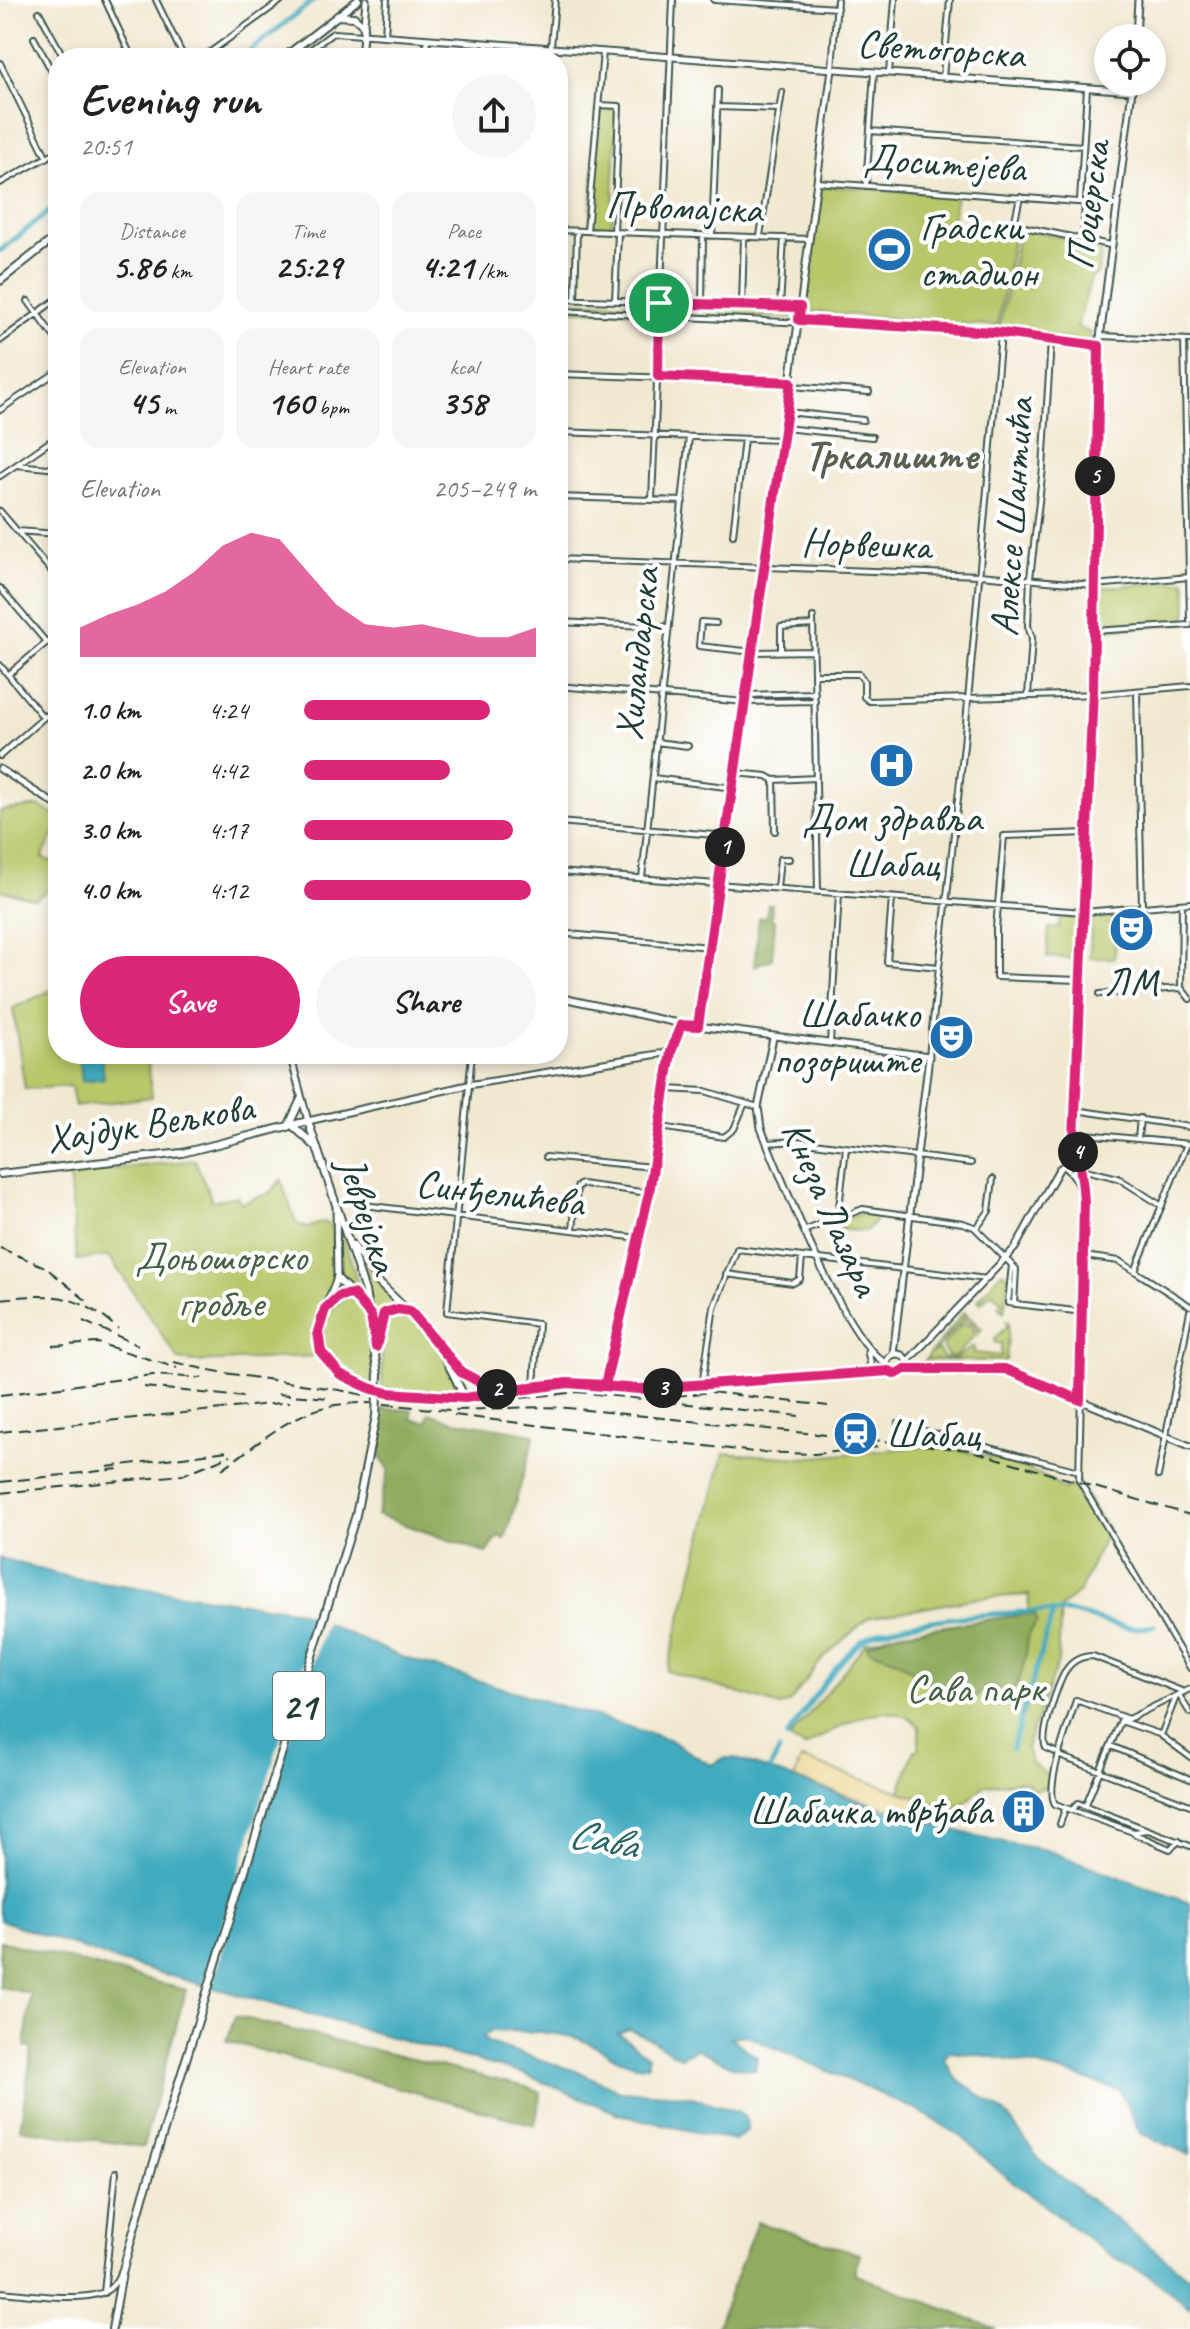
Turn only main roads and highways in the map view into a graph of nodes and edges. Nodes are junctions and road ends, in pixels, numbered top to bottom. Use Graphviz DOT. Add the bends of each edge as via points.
graph roads {
  1 [pos="358,0"];
  2 [pos="337,16"];
  3 [pos="364,26"];
  4 [pos="296,48"];
  5 [pos="48,243"];
  6 [pos="0,281"];
  7 [pos="301,1099"];
  8 [pos="308,1121"];
  9 [pos="290,1126"];
  10 [pos="316,1147"];
  11 [pos="0,1174"];
  12 [pos="350,1243"];
  13 [pos="337,1278"];
  14 [pos="353,1294"];
  15 [pos="325,1309"];
  16 [pos="410,1311"];
  17 [pos="371,1316"];
  18 [pos="376,1347"];
  19 [pos="447,1356"];
  20 [pos="503,1390"];
  21 [pos="465,1398"];
  22 [pos="112,2329"];
  1 -- 2 [label="main road"];
  2 -- 3 [label="main road" via="353,16"];
  2 -- 4 [label="main road"];
  5 -- 6 [label="main road"];
  7 -- 9 [label="main road"];
  8 -- 9 [label="main road, Хајдук Вељкова"];
  8 -- 10 [label="main road, Јеврејска / 21"];
  9 -- 10 [label="main road"];
  9 -- 11 [label="main road, Хајдук Вељкова" via="174,1154"];
  10 -- 12 [label="main road, Јеврејска / 21"];
  12 -- 16 [label="main road" via="379,1283"];
  12 -- 17 [label="main road, Јеврејска / 21"];
  13 -- 14 [label="main road"];
  14 -- 15 [label="main road" via="339,1296"];
  14 -- 17 [label="main road"];
  16 -- 18 [label="main road" via="384,1313"];
  16 -- 19 [label="main road"];
  17 -- 18 [label="main road, Јеврејска / 21"];
  18 -- 22 [label="main road, Јеврејска / 21, bridge" via="376,1416 365,1482 144,2194"];
  19 -- 20 [label="main road" via="471,1379"];
  19 -- 21 [label="main road"];
}
